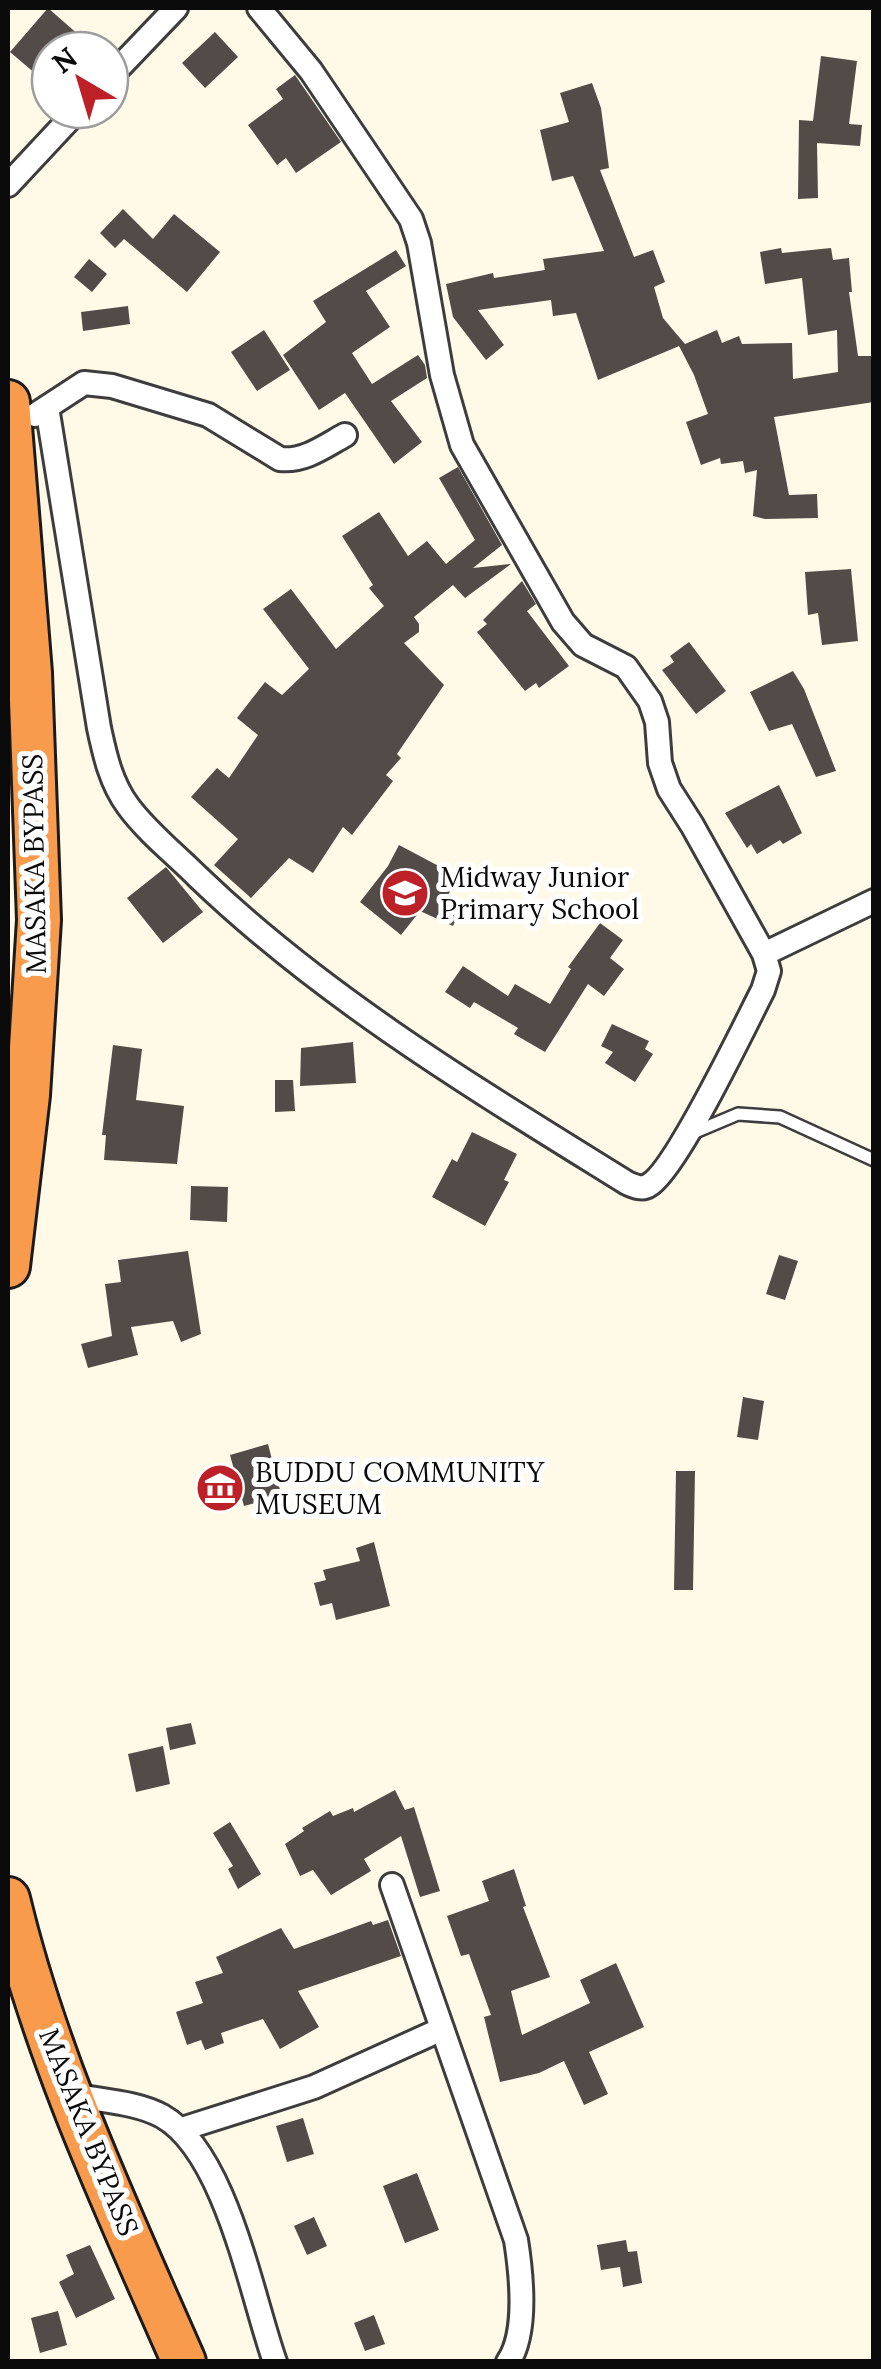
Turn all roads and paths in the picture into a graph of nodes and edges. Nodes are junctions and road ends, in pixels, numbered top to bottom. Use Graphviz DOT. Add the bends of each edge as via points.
graph roads {
  1 [pos="176,8"];
  2 [pos="259,8"];
  3 [pos="130,56"];
  4 [pos="59,130"];
  5 [pos="8,184"];
  6 [pos="22,413"];
  7 [pos="346,435"];
  8 [pos="874,901"];
  9 [pos="764,954"];
  10 [pos="685,1138"];
  11 [pos="874,1160"];
  12 [pos="8,1266"];
  13 [pos="392,1884"];
  14 [pos="8,1899"];
  15 [pos="442,2029"];
  16 [pos="72,2096"];
  17 [pos="182,2129"];
  18 [pos="184,2362"];
  19 [pos="275,2362"];
  20 [pos="508,2362"];
  1 -- 3 [label="street"];
  2 -- 9 [label="street" via="311,71 411,219 462,445 563,622 583,645 626,667 650,701 668,790"];
  4 -- 5 [label="street"];
  6 -- 7 [label="street" via="84,383 208,415 280,460 293,461"];
  6 -- 10 [label="street" via="109,771 128,806 251,928 451,1074 627,1184 650,1185"];
  6 -- 12 [label="highway, MASAKA BYPASS" via="39,920"];
  8 -- 9 [label="street"];
  9 -- 10 [label="street" via="769,971 763,990"];
  10 -- 11 [label="lane" via="738,1114 780,1118"];
  13 -- 15 [label="street"];
  14 -- 16 [label="highway, MASAKA BYPASS" via="24,1966"];
  15 -- 17 [label="street" via="314,2087"];
  15 -- 20 [label="street" via="516,2240 522,2279 516,2351"];
  16 -- 17 [label="street" via="146,2109"];
  16 -- 18 [label="highway, MASAKA BYPASS"];
  17 -- 19 [label="street" via="220,2190"];
}
